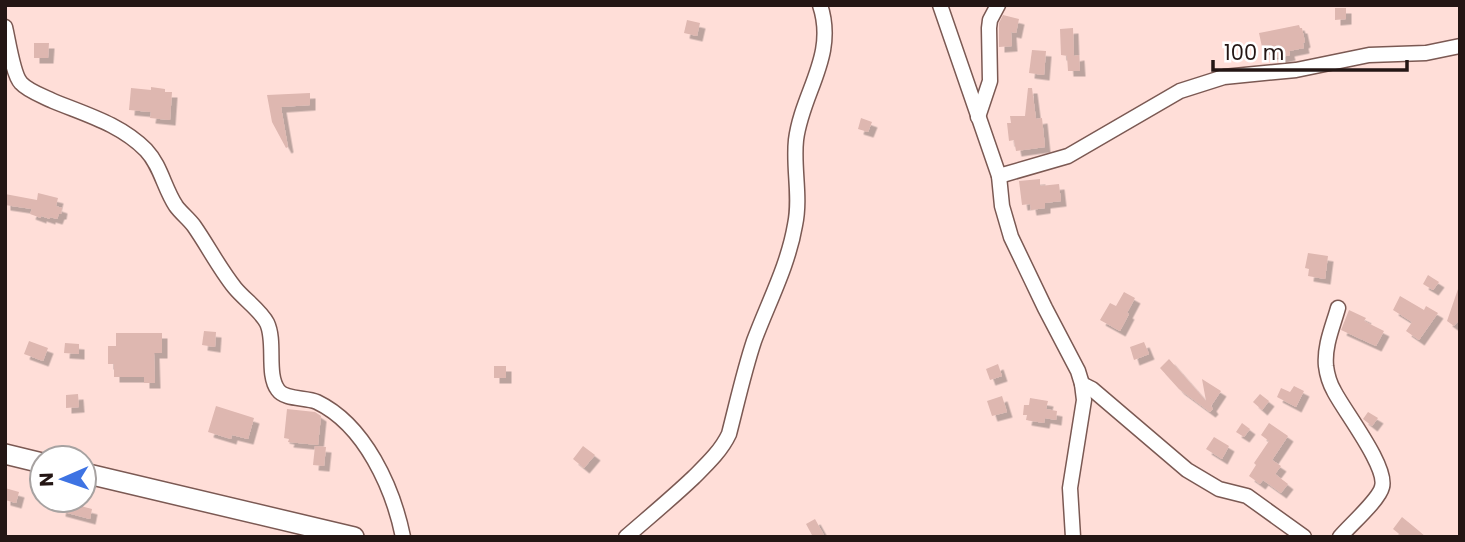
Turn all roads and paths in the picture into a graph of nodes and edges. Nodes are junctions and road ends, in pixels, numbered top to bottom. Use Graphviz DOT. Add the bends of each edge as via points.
graph roads {
  1 [pos="820,5"];
  2 [pos="940,5"];
  3 [pos="998,5"];
  4 [pos="5,27"];
  5 [pos="1460,46"];
  6 [pos="978,117"];
  7 [pos="999,176"];
  8 [pos="1338,308"];
  9 [pos="1082,384"];
  10 [pos="5,454"];
  11 [pos="28,460"];
  12 [pos="98,476"];
  13 [pos="354,537"];
  14 [pos="403,537"];
  15 [pos="626,537"];
  16 [pos="1073,537"];
  17 [pos="1304,537"];
  18 [pos="1340,537"];
  1 -- 15 [label="street" via="825,43 796,140 796,221 790,250 754,343 729,434 697,474"];
  2 -- 6 [label="street"];
  3 -- 6 [label="street" via="989,28 990,81"];
  4 -- 14 [label="street" via="21,83 122,130 153,158 177,208 268,324 275,387 287,396 308,398 326,407 356,433 382,475"];
  5 -- 7 [label="street" via="1224,77 1180,91 1068,156"];
  6 -- 7 [label="street"];
  7 -- 9 [label="street" via="1010,237"];
  8 -- 18 [label="street" via="1326,368 1333,390 1382,479 1376,497"];
  9 -- 16 [label="street" via="1084,400 1070,488"];
  9 -- 17 [label="street" via="1187,470 1219,489 1247,496"];
  10 -- 11 [label="highway"];
  12 -- 13 [label="highway"];
}
